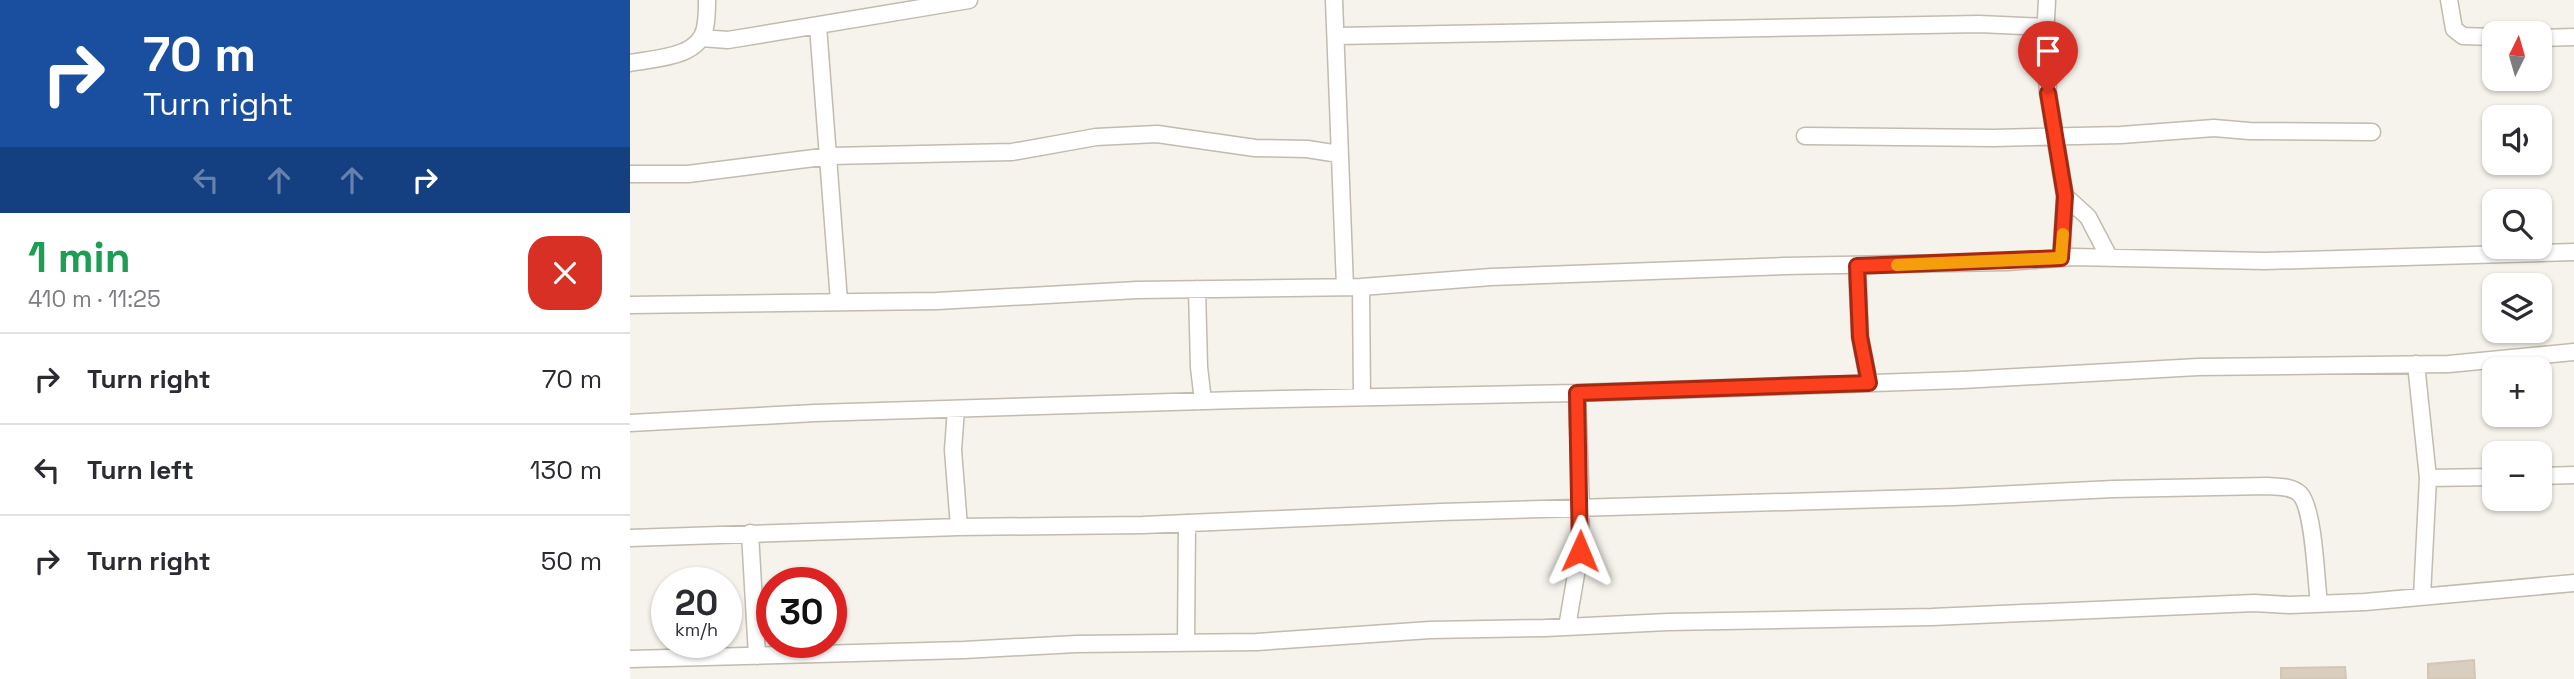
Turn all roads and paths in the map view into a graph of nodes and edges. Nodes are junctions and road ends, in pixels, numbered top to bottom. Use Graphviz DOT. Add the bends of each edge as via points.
graph roads {
  1 [pos="707,0"];
  2 [pos="969,0"];
  3 [pos="1335,0"];
  4 [pos="2047,0"];
  5 [pos="2449,0"];
  6 [pos="818,26"];
  7 [pos="2046,27"];
  8 [pos="1337,36"];
  9 [pos="2482,37"];
  10 [pos="2574,37"];
  11 [pos="701,38"];
  12 [pos="2552,38"];
  13 [pos="630,63"];
  14 [pos="2372,132"];
  15 [pos="1805,136"];
  16 [pos="2054,136"];
  17 [pos="1339,154"];
  18 [pos="830,156"];
  19 [pos="630,174"];
  20 [pos="2065,196"];
  21 [pos="2574,252"];
  22 [pos="2109,257"];
  23 [pos="2061,258"];
  24 [pos="1857,266"];
  25 [pos="1353,287"];
  26 [pos="1197,289"];
  27 [pos="839,301"];
  28 [pos="630,305"];
  29 [pos="2574,352"];
  30 [pos="2416,364"];
  31 [pos="1869,383"];
  32 [pos="1577,393"];
  33 [pos="1362,397"];
  34 [pos="1203,401"];
  35 [pos="956,409"];
  36 [pos="630,423"];
  37 [pos="2574,475"];
  38 [pos="2552,476"];
  39 [pos="2482,477"];
  40 [pos="2428,478"];
  41 [pos="1581,509"];
  42 [pos="1187,523"];
  43 [pos="959,527"];
  44 [pos="750,533"];
  45 [pos="630,538"];
  46 [pos="2574,583"];
  47 [pos="2421,596"];
  48 [pos="2319,604"];
  49 [pos="1567,627"];
  50 [pos="756,638"];
  51 [pos="1186,642"];
  52 [pos="847,653"];
  53 [pos="756,656"];
  54 [pos="630,659"];
  1 -- 11 [label="street"];
  2 -- 6 [label="street"];
  3 -- 8 [label="street"];
  4 -- 7 [label="street"];
  5 -- 9 [label="street" via="2454,29 2463,36"];
  6 -- 11 [label="street" via="728,40"];
  6 -- 18 [label="street"];
  7 -- 8 [label="street" via="1979,24"];
  7 -- 16 [label="street"];
  8 -- 17 [label="street"];
  10 -- 12 [label="street"];
  11 -- 13 [label="street" via="697,45 679,53"];
  14 -- 16 [label="street" via="2214,128"];
  15 -- 16 [label="street"];
  16 -- 20 [label="street"];
  17 -- 18 [label="street" via="1157,134 1096,137 1012,152"];
  17 -- 25 [label="street"];
  18 -- 19 [label="street" via="688,174"];
  18 -- 27 [label="street"];
  20 -- 22 [label="street" via="2088,217"];
  20 -- 23 [label="street"];
  21 -- 22 [label="street" via="2264,261"];
  22 -- 23 [label="street"];
  23 -- 24 [label="street"];
  24 -- 25 [label="street" via="1492,277"];
  24 -- 31 [label="street" via="1860,337"];
  25 -- 26 [label="street"];
  25 -- 33 [label="street"];
  26 -- 27 [label="street"];
  26 -- 34 [label="street"];
  27 -- 28 [label="street"];
  29 -- 30 [label="street"];
  30 -- 31 [label="street" via="2198,367"];
  30 -- 40 [label="street"];
  31 -- 32 [label="street"];
  32 -- 33 [label="street"];
  32 -- 41 [label="street"];
  33 -- 34 [label="street"];
  34 -- 35 [label="street"];
  35 -- 36 [label="street"];
  35 -- 43 [label="street" via="953,450"];
  37 -- 38 [label="street"];
  39 -- 40 [label="street"];
  40 -- 47 [label="street"];
  41 -- 42 [label="street"];
  41 -- 48 [label="street" via="2113,489 2290,488 2308,508"];
  41 -- 49 [label="street" via="1580,551"];
  42 -- 43 [label="street"];
  42 -- 51 [label="street"];
  43 -- 44 [label="street"];
  44 -- 45 [label="street"];
  44 -- 50 [label="street"];
  46 -- 47 [label="street"];
  47 -- 48 [label="street"];
  48 -- 49 [label="street"];
  49 -- 51 [label="street"];
  51 -- 52 [label="street"];
  53 -- 54 [label="street"];
}
